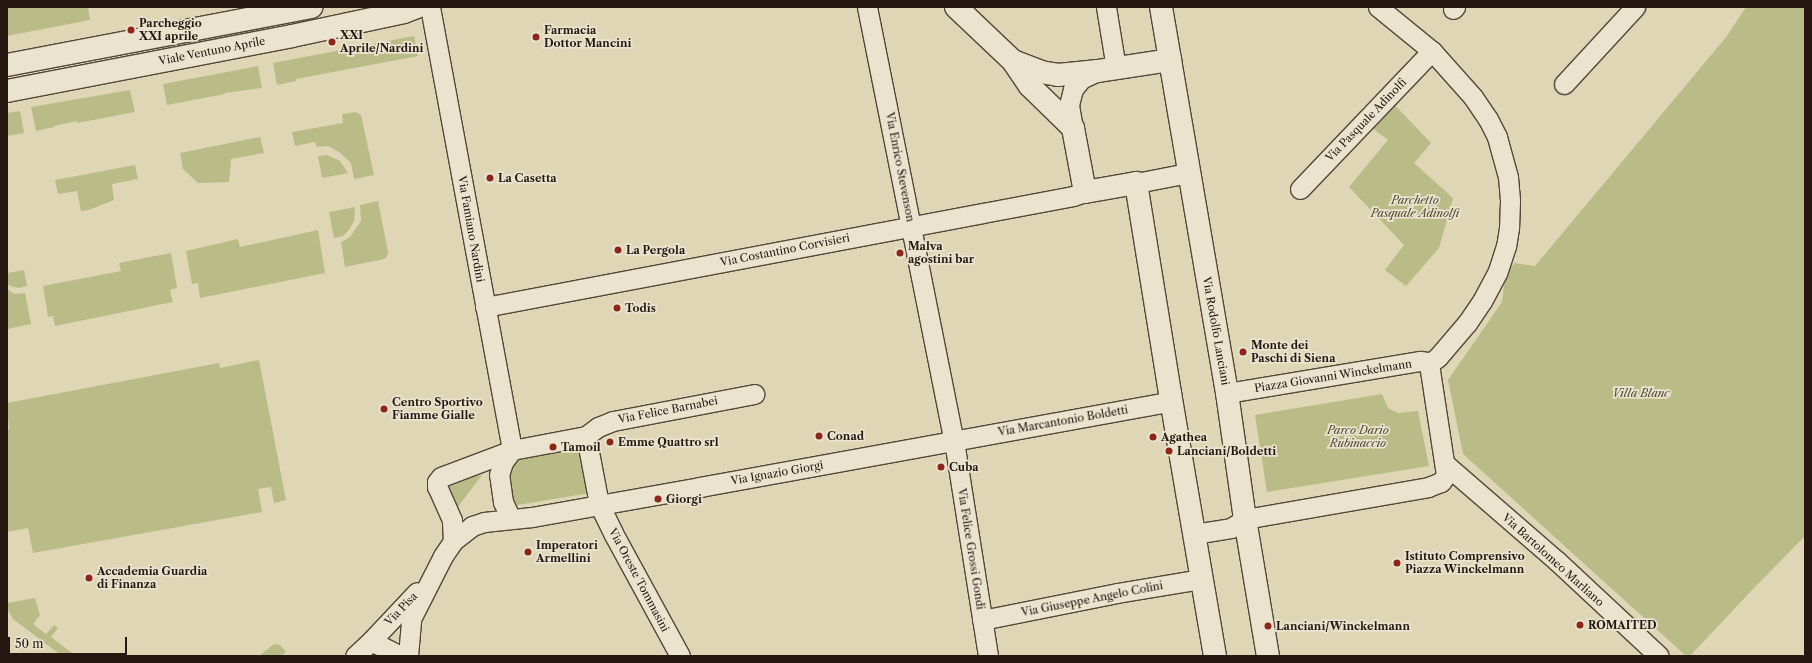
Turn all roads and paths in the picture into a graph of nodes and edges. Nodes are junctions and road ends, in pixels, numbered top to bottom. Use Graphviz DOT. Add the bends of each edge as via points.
graph roads {
  1 [pos="312,7"];
  2 [pos="417,7"];
  3 [pos="430,7"];
  4 [pos="956,7"];
  5 [pos="1106,7"];
  6 [pos="1161,7"];
  7 [pos="1378,7"];
  8 [pos="1635,7"];
  9 [pos="869,8"];
  10 [pos="267,12"];
  11 [pos="140,40"];
  12 [pos="1432,51"];
  13 [pos="1170,60"];
  14 [pos="32,61"];
  15 [pos="1013,61"];
  16 [pos="144,64"];
  17 [pos="7,65"];
  18 [pos="1107,70"];
  19 [pos="1564,84"];
  20 [pos="15,89"];
  21 [pos="1073,128"];
  22 [pos="1188,173"];
  23 [pos="1136,182"];
  24 [pos="1300,189"];
  25 [pos="1085,192"];
  26 [pos="912,226"];
  27 [pos="485,307"];
  28 [pos="1429,364"];
  29 [pos="1227,393"];
  30 [pos="754,394"];
  31 [pos="1171,401"];
  32 [pos="586,436"];
  33 [pos="954,441"];
  34 [pos="512,450"];
  35 [pos="1445,464"];
  36 [pos="599,504"];
  37 [pos="510,519"];
  38 [pos="1245,519"];
  39 [pos="1194,534"];
  40 [pos="452,541"];
  41 [pos="432,577"];
  42 [pos="1202,579"];
  43 [pos="982,620"];
  44 [pos="371,641"];
  45 [pos="355,656"];
  46 [pos="400,656"];
  47 [pos="408,656"];
  48 [pos="680,656"];
  49 [pos="988,656"];
  50 [pos="1215,656"];
  51 [pos="1268,656"];
  52 [pos="1660,656"];
  1 -- 10 [label="street, Viale Ventuno Aprile"];
  2 -- 16 [label="street, Viale Ventuno Aprile" via="292,36"];
  3 -- 27 [label="street, Via Famiano Nardini"];
  4 -- 15 [label="street"];
  5 -- 18 [label="street"];
  6 -- 13 [label="street, Via Rodolfo Lanciani"];
  7 -- 12 [label="street"];
  8 -- 19 [label="street"];
  9 -- 26 [label="street, Via Enrico Stevenson"];
  10 -- 11 [label="street, Viale Ventuno Aprile"];
  11 -- 14 [label="street, Viale Ventuno Aprile"];
  11 -- 16 [label="street"];
  12 -- 24 [label="street, Via Pasquale Adinolfi"];
  12 -- 28 [label="street" via="1464,85 1488,119 1505,161 1510,201 1506,246 1493,282 1467,323"];
  13 -- 18 [label="street"];
  13 -- 22 [label="street, Via Rodolfo Lanciani"];
  14 -- 17 [label="street, Viale Ventuno Aprile"];
  14 -- 20 [label="street"];
  15 -- 18 [label="street" via="1050,75"];
  15 -- 21 [label="street" via="1030,86"];
  16 -- 20 [label="street, Viale Ventuno Aprile"];
  18 -- 21 [label="street" via="1081,79 1073,89 1069,106"];
  21 -- 25 [label="street"];
  22 -- 23 [label="street"];
  22 -- 29 [label="street, Via Rodolfo Lanciani"];
  23 -- 25 [label="street"];
  23 -- 31 [label="street"];
  25 -- 26 [label="street, Via Costantino Corvisieri"];
  26 -- 27 [label="street, Via Costantino Corvisieri"];
  26 -- 33 [label="street, Via Enrico Stevenson"];
  27 -- 34 [label="street, Via Famiano Nardini"];
  28 -- 29 [label="street, Piazza Giovanni Winckelmann" via="1420,361"];
  28 -- 35 [label="street"];
  29 -- 38 [label="street, Via Rodolfo Lanciani"];
  30 -- 32 [label="street, Via Felice Barnabei" via="622,418 606,423"];
  31 -- 33 [label="street, Via Marcantonio Boldetti"];
  31 -- 39 [label="street"];
  32 -- 34 [label="street"];
  32 -- 36 [label="street, Via Oreste Tommasini"];
  33 -- 36 [label="street, Via Ignazio Giorgi"];
  33 -- 43 [label="street, Via Felice Grossi Gondi"];
  34 -- 37 [label="street" via="503,462 499,474 503,502"];
  34 -- 40 [label="street" via="448,473 437,482 438,492 452,520"];
  35 -- 38 [label="street" via="1444,480 1436,485"];
  35 -- 52 [label="street, Via Bartolomeo Marliano" via="1557,561"];
  36 -- 37 [label="street, Via Ignazio Giorgi"];
  36 -- 48 [label="street, Via Oreste Tommasini"];
  37 -- 40 [label="street, Via Ignazio Giorgi" via="472,526"];
  38 -- 39 [label="street" via="1231,528"];
  38 -- 51 [label="street, Via Rodolfo Lanciani"];
  39 -- 42 [label="street"];
  40 -- 41 [label="street"];
  41 -- 44 [label="street, Via Pisa"];
  41 -- 47 [label="street" via="411,619"];
  42 -- 43 [label="street, Via Giuseppe Angelo Colini"];
  42 -- 50 [label="street"];
  43 -- 49 [label="street, Via Felice Grossi Gondi"];
  44 -- 45 [label="street, Via Pisa"];
  44 -- 46 [label="street"];
}
